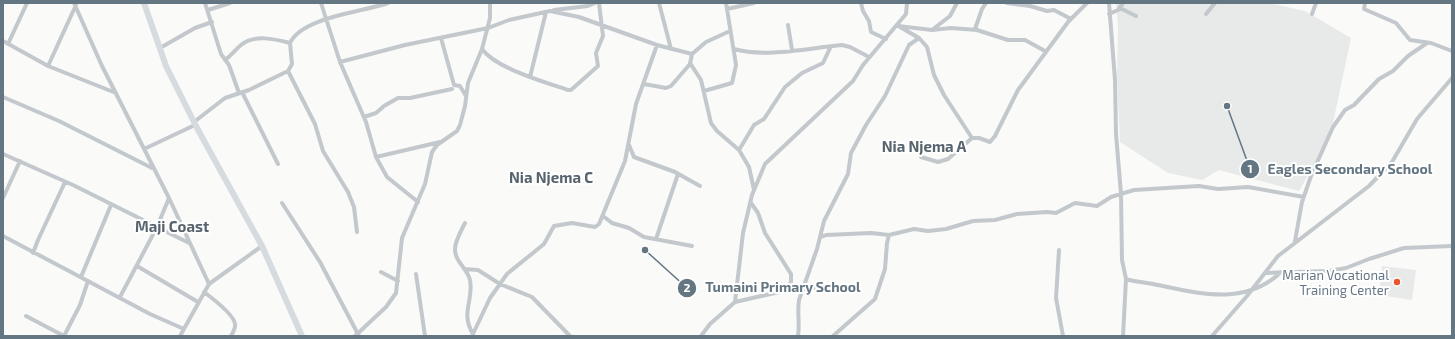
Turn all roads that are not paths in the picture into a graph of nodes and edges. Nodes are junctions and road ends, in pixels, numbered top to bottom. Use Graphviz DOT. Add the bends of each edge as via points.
graph roads {
  1 [pos="27,3"];
  2 [pos="144,3"];
  3 [pos="205,3"];
  4 [pos="230,3"];
  5 [pos="321,3"];
  6 [pos="388,3"];
  7 [pos="490,3"];
  8 [pos="595,3"];
  9 [pos="599,3"];
  10 [pos="659,3"];
  11 [pos="726,3"];
  12 [pos="754,3"];
  13 [pos="861,3"];
  14 [pos="907,3"];
  15 [pos="958,3"];
  16 [pos="986,3"];
  17 [pos="1007,3"];
  18 [pos="1087,3"];
  19 [pos="1109,3"];
  20 [pos="1123,3"];
  21 [pos="1215,3"];
  22 [pos="1316,3"];
  23 [pos="75,4"];
  24 [pos="1031,4"];
  25 [pos="1363,4"];
  26 [pos="1120,8"];
  27 [pos="727,9"];
  28 [pos="208,10"];
  29 [pos="548,12"];
  30 [pos="1109,14"];
  31 [pos="1206,14"];
  32 [pos="1312,14"];
  33 [pos="1136,16"];
  34 [pos="326,18"];
  35 [pos="1070,18"];
  36 [pos="212,22"];
  37 [pos="603,25"];
  38 [pos="788,25"];
  39 [pos="898,26"];
  40 [pos="488,28"];
  41 [pos="932,30"];
  42 [pos="975,30"];
  43 [pos="730,31"];
  44 [pos="441,38"];
  45 [pos="919,38"];
  46 [pos="886,39"];
  47 [pos="3,42"];
  48 [pos="290,43"];
  49 [pos="1427,43"];
  50 [pos="8,44"];
  51 [pos="657,45"];
  52 [pos="830,46"];
  53 [pos="160,48"];
  54 [pos="482,49"];
  55 [pos="671,49"];
  56 [pos="734,49"];
  57 [pos="792,50"];
  58 [pos="1045,50"];
  59 [pos="1452,51"];
  60 [pos="692,54"];
  61 [pos="869,57"];
  62 [pos="225,60"];
  63 [pos="340,62"];
  64 [pos="690,63"];
  65 [pos="48,66"];
  66 [pos="288,71"];
  67 [pos="530,77"];
  68 [pos="1452,78"];
  69 [pos="644,84"];
  70 [pos="452,89"];
  71 [pos="704,91"];
  72 [pos="241,92"];
  73 [pos="116,93"];
  74 [pos="466,96"];
  75 [pos="3,97"];
  76 [pos="364,117"];
  77 [pos="195,124"];
  78 [pos="972,138"];
  79 [pos="440,142"];
  80 [pos="628,144"];
  81 [pos="144,149"];
  82 [pos="739,150"];
  83 [pos="3,154"];
  84 [pos="634,157"];
  85 [pos="921,157"];
  86 [pos="376,158"];
  87 [pos="20,161"];
  88 [pos="625,161"];
  89 [pos="278,164"];
  90 [pos="153,168"];
  91 [pos="678,174"];
  92 [pos="66,182"];
  93 [pos="700,186"];
  94 [pos="754,190"];
  95 [pos="1121,194"];
  96 [pos="1304,197"];
  97 [pos="3,198"];
  98 [pos="169,198"];
  99 [pos="418,202"];
  100 [pos="282,203"];
  101 [pos="751,203"];
  102 [pos="111,205"];
  103 [pos="603,216"];
  104 [pos="465,223"];
  105 [pos="158,227"];
  106 [pos="357,232"];
  107 [pos="889,235"];
  108 [pos="3,236"];
  109 [pos="821,236"];
  110 [pos="656,239"];
  111 [pos="1295,241"];
  112 [pos="189,243"];
  113 [pos="262,246"];
  114 [pos="692,246"];
  115 [pos="1452,246"];
  116 [pos="1059,250"];
  117 [pos="33,253"];
  118 [pos="136,266"];
  119 [pos="464,269"];
  120 [pos="381,272"];
  121 [pos="1266,272"];
  122 [pos="1281,272"];
  123 [pos="416,274"];
  124 [pos="81,277"];
  125 [pos="1126,279"];
  126 [pos="88,281"];
  127 [pos="398,281"];
  128 [pos="209,284"];
  129 [pos="500,284"];
  130 [pos="802,290"];
  131 [pos="1251,290"];
  132 [pos="825,291"];
  133 [pos="204,292"];
  134 [pos="785,292"];
  135 [pos="120,297"];
  136 [pos="198,302"];
  137 [pos="735,302"];
  138 [pos="26,316"];
  139 [pos="184,329"];
  140 [pos="358,335"];
  141 [pos="472,335"];
  142 [pos="64,336"];
  143 [pos="180,336"];
  144 [pos="231,336"];
  145 [pos="302,336"];
  146 [pos="425,336"];
  147 [pos="570,336"];
  148 [pos="701,336"];
  149 [pos="798,336"];
  150 [pos="833,336"];
  151 [pos="1063,336"];
  152 [pos="1123,336"];
  153 [pos="1212,336"];
  1 -- 50 [label="street"];
  2 -- 53 [label="main road"];
  3 -- 28 [label="street"];
  4 -- 28 [label="street"];
  5 -- 34 [label="street"];
  6 -- 34 [label="street"];
  7 -- 40 [label="street"];
  8 -- 29 [label="street"];
  9 -- 37 [label="street"];
  10 -- 55 [label="street"];
  11 -- 27 [label="street"];
  12 -- 27 [label="street"];
  13 -- 46 [label="street" via="871,32"];
  14 -- 39 [label="street" via="906,14"];
  15 -- 41 [label="street" via="950,16"];
  16 -- 42 [label="street"];
  17 -- 24 [label="street"];
  18 -- 35 [label="street"];
  19 -- 30 [label="street"];
  20 -- 26 [label="street"];
  21 -- 31 [label="street"];
  22 -- 32 [label="street"];
  23 -- 65 [label="street"];
  23 -- 73 [label="street"];
  24 -- 35 [label="street" via="1047,11 1054,10"];
  25 -- 49 [label="street" via="1366,10 1396,23 1410,40"];
  26 -- 30 [label="street"];
  26 -- 33 [label="street"];
  27 -- 43 [label="street"];
  28 -- 36 [label="street"];
  29 -- 37 [label="street" via="579,16"];
  29 -- 40 [label="street"];
  29 -- 67 [label="street"];
  30 -- 95 [label="street"];
  34 -- 48 [label="street" via="300,32"];
  34 -- 63 [label="street"];
  35 -- 58 [label="street"];
  36 -- 53 [label="street"];
  36 -- 62 [label="street"];
  37 -- 51 [label="street"];
  37 -- 67 [label="street" via="603,37 596,53 597,68 574,88 568,90"];
  38 -- 57 [label="street"];
  39 -- 41 [label="street"];
  39 -- 45 [label="street"];
  39 -- 46 [label="street"];
  40 -- 44 [label="street"];
  40 -- 54 [label="street"];
  41 -- 42 [label="street"];
  42 -- 58 [label="street" via="1008,40 1025,40"];
  43 -- 56 [label="street"];
  43 -- 60 [label="street" via="706,42"];
  44 -- 63 [label="street"];
  44 -- 74 [label="street" via="454,85 460,86"];
  45 -- 78 [label="street" via="927,47 934,75 944,95"];
  45 -- 109 [label="street" via="909,45 885,96 851,153 848,174 824,221"];
  46 -- 61 [label="street"];
  47 -- 50 [label="street"];
  48 -- 62 [label="street" via="269,38 251,40 240,45"];
  48 -- 66 [label="street" via="292,64"];
  49 -- 59 [label="street"];
  49 -- 96 [label="street" via="1408,56 1393,71 1378,79 1343,113 1327,139"];
  50 -- 65 [label="street"];
  51 -- 55 [label="street"];
  51 -- 69 [label="street"];
  52 -- 57 [label="street"];
  52 -- 61 [label="street" via="849,47"];
  52 -- 82 [label="street" via="823,63 802,73 785,87 764,119 754,125"];
  53 -- 77 [label="main road" via="166,66"];
  54 -- 67 [label="street" via="489,58"];
  54 -- 74 [label="street" via="468,83"];
  55 -- 60 [label="street"];
  56 -- 57 [label="street" via="750,53"];
  56 -- 71 [label="street" via="736,65 732,83"];
  58 -- 78 [label="street" via="1018,90 992,140 988,142"];
  60 -- 64 [label="street"];
  61 -- 94 [label="street" via="853,81 767,162"];
  62 -- 72 [label="street"];
  63 -- 76 [label="street"];
  64 -- 69 [label="street" via="671,86 666,88"];
  64 -- 71 [label="street" via="702,80"];
  65 -- 73 [label="street"];
  66 -- 72 [label="street"];
  66 -- 106 [label="street" via="314,124 323,150 348,192 354,207"];
  68 -- 111 [label="street" via="1417,120 1383,173 1364,191"];
  69 -- 80 [label="street" via="636,104"];
  70 -- 76 [label="street" via="398,98 380,111"];
  71 -- 82 [label="street" via="714,128"];
  72 -- 77 [label="street" via="225,98"];
  72 -- 89 [label="street"];
  73 -- 81 [label="street"];
  74 -- 79 [label="street" via="459,129"];
  75 -- 90 [label="street"];
  76 -- 86 [label="street"];
  77 -- 81 [label="street"];
  77 -- 113 [label="main road"];
  78 -- 85 [label="street" via="948,159 938,162"];
  79 -- 86 [label="street"];
  79 -- 99 [label="street" via="432,152 427,179"];
  80 -- 84 [label="street"];
  80 -- 88 [label="street"];
  81 -- 90 [label="street"];
  82 -- 94 [label="street" via="749,167"];
  83 -- 87 [label="street"];
  84 -- 88 [label="street"];
  84 -- 91 [label="street"];
  86 -- 99 [label="street" via="387,177"];
  87 -- 92 [label="street"];
  87 -- 97 [label="street"];
  88 -- 103 [label="street"];
  90 -- 98 [label="street"];
  91 -- 93 [label="street"];
  91 -- 110 [label="street"];
  92 -- 102 [label="street"];
  92 -- 117 [label="street"];
  94 -- 101 [label="street"];
  95 -- 96 [label="street" via="1134,190 1198,186 1218,189 1259,188 1268,192"];
  95 -- 107 [label="street" via="1097,206 1075,203 1056,213 1018,214 996,220 973,221 946,229 914,229"];
  95 -- 125 [label="street" via="1122,260"];
  96 -- 111 [label="street"];
  98 -- 105 [label="street"];
  98 -- 112 [label="street"];
  99 -- 127 [label="street" via="400,246"];
  100 -- 140 [label="street" via="320,262"];
  101 -- 134 [label="street" via="758,213 765,233 791,274 791,282"];
  101 -- 137 [label="street" via="743,233"];
  102 -- 105 [label="street"];
  102 -- 124 [label="street"];
  103 -- 110 [label="street" via="612,223 644,237"];
  103 -- 129 [label="street" via="595,227 572,223 554,226 544,244 513,267"];
  104 -- 119 [label="street" via="455,248"];
  105 -- 112 [label="street"];
  105 -- 118 [label="street"];
  107 -- 109 [label="street" via="871,233"];
  107 -- 150 [label="street" via="886,243 885,268 875,299"];
  108 -- 117 [label="street"];
  109 -- 130 [label="street"];
  110 -- 114 [label="street"];
  111 -- 121 [label="street" via="1278,256"];
  112 -- 128 [label="street"];
  113 -- 128 [label="street"];
  113 -- 145 [label="main road"];
  115 -- 122 [label="street" via="1404,248 1346,268 1329,271"];
  116 -- 151 [label="street" via="1056,298"];
  117 -- 124 [label="street"];
  118 -- 135 [label="street"];
  118 -- 136 [label="street"];
  119 -- 129 [label="street" via="478,270"];
  119 -- 141 [label="street" via="470,287 466,321"];
  120 -- 127 [label="street"];
  121 -- 122 [label="street"];
  121 -- 131 [label="street"];
  122 -- 131 [label="street" via="1267,284"];
  123 -- 146 [label="street"];
  124 -- 126 [label="street"];
  125 -- 131 [label="street" via="1202,293 1237,294"];
  125 -- 152 [label="street"];
  126 -- 135 [label="street"];
  126 -- 142 [label="street" via="80,305"];
  127 -- 140 [label="street" via="393,299"];
  128 -- 133 [label="street"];
  129 -- 141 [label="street" via="490,298"];
  129 -- 147 [label="street" via="532,297"];
  130 -- 132 [label="street" via="820,288"];
  130 -- 134 [label="street"];
  130 -- 149 [label="street" via="798,306"];
  131 -- 153 [label="street"];
  133 -- 136 [label="street"];
  133 -- 144 [label="street" via="234,320 235,328"];
  134 -- 137 [label="street"];
  135 -- 139 [label="street"];
  136 -- 139 [label="street"];
  137 -- 148 [label="street" via="710,324"];
  138 -- 142 [label="street"];
  139 -- 143 [label="street"];
}
